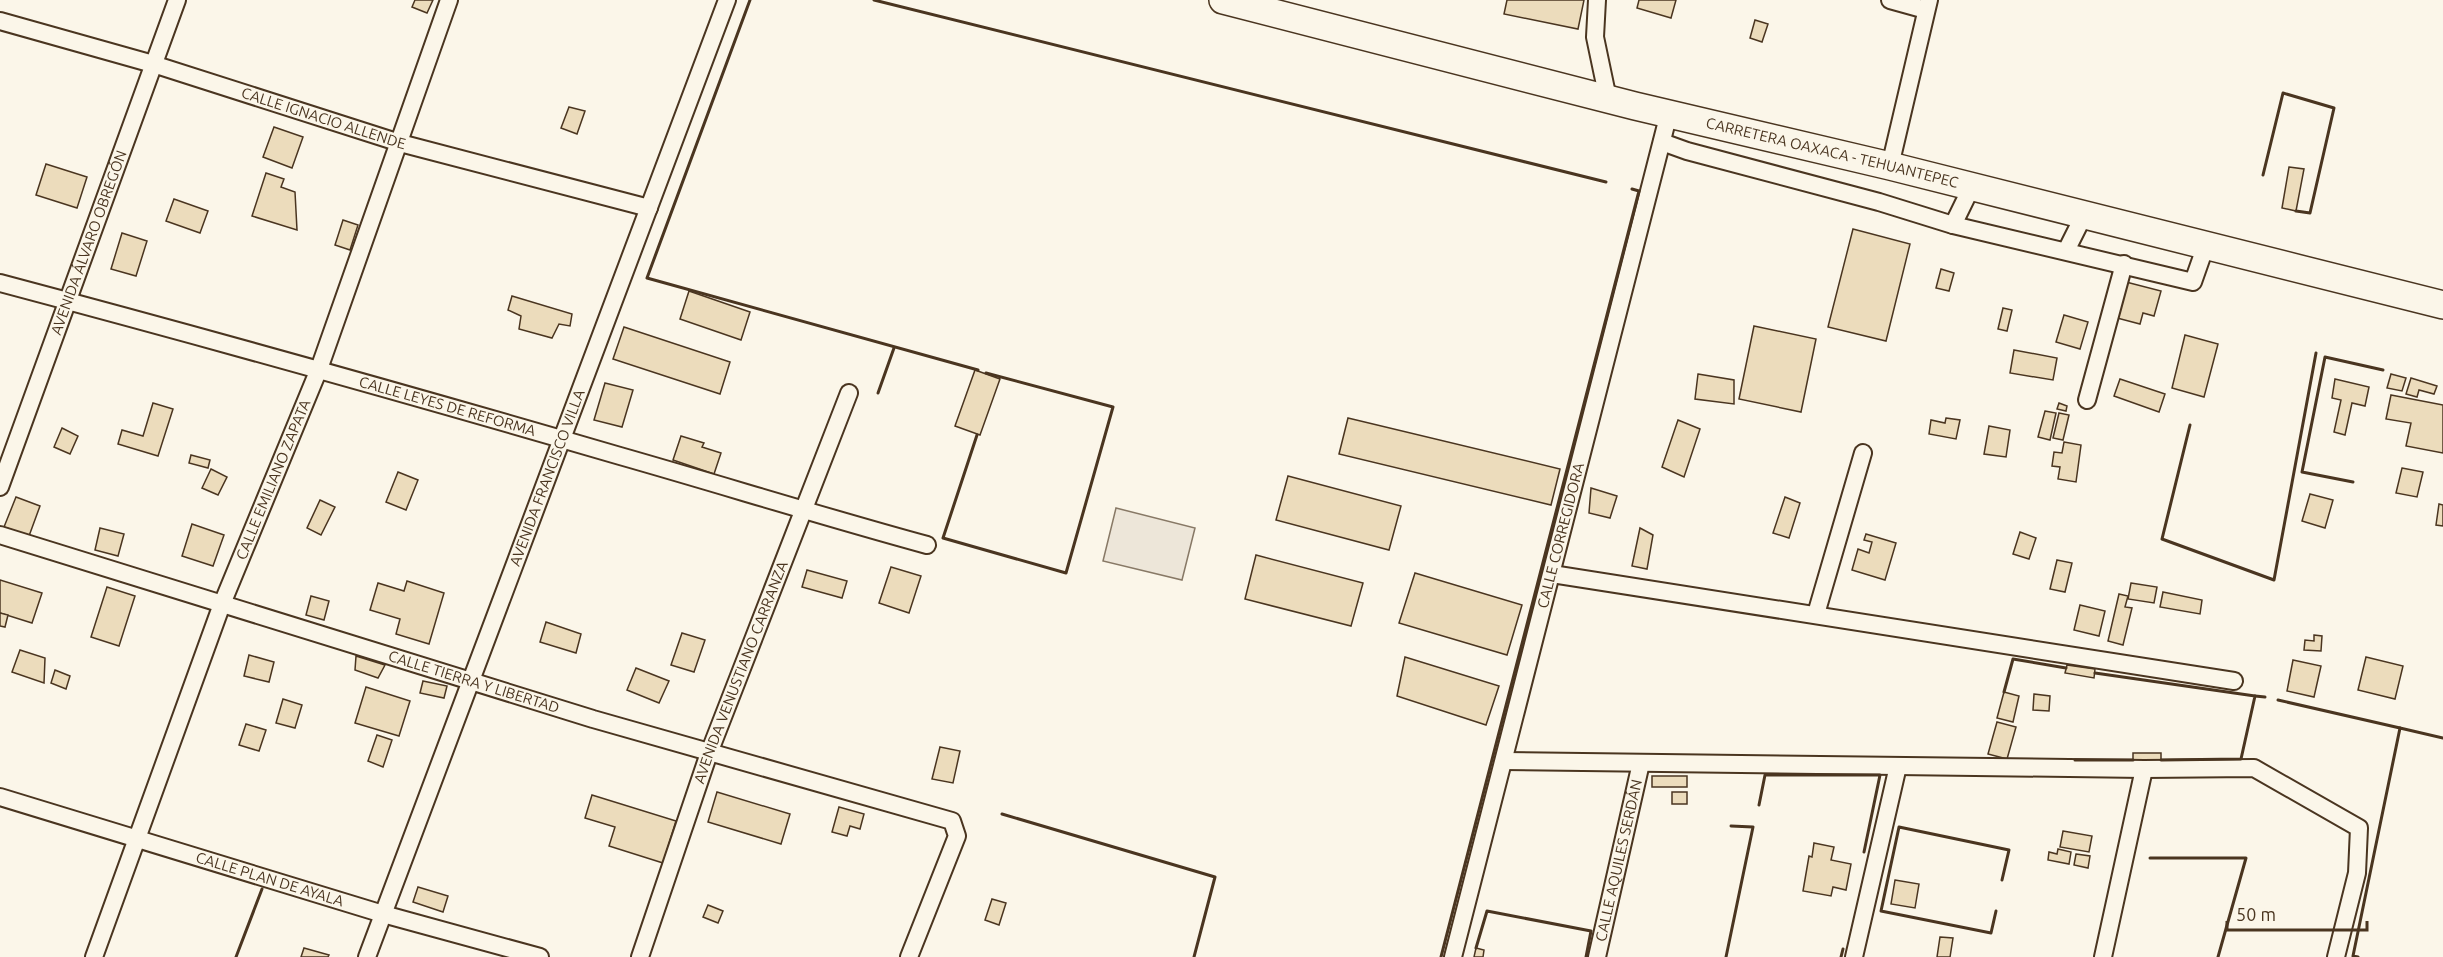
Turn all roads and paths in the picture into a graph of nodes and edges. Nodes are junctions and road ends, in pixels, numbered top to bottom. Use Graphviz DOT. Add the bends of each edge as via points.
graph roads {
  1 [pos="177,0"];
  2 [pos="449,0"];
  3 [pos="727,0"];
  4 [pos="1223,0"];
  5 [pos="1597,0"];
  6 [pos="1890,0"];
  7 [pos="1928,5"];
  8 [pos="1270,6"];
  9 [pos="0,21"];
  10 [pos="153,64"];
  11 [pos="1608,99"];
  12 [pos="1669,113"];
  13 [pos="1662,142"];
  14 [pos="400,143"];
  15 [pos="1890,166"];
  16 [pos="1972,186"];
  17 [pos="649,208"];
  18 [pos="2084,215"];
  19 [pos="1953,225"];
  20 [pos="2206,245"];
  21 [pos="2066,251"];
  22 [pos="2124,264"];
  23 [pos="0,283"];
  24 [pos="68,301"];
  25 [pos="2443,305"];
  26 [pos="319,369"];
  27 [pos="849,393"];
  28 [pos="2087,400"];
  29 [pos="562,439"];
  30 [pos="1863,453"];
  31 [pos="0,488"];
  32 [pos="805,512"];
  33 [pos="0,535"];
  34 [pos="927,544"];
  35 [pos="1552,574"];
  36 [pos="222,604"];
  37 [pos="1816,614"];
  38 [pos="2234,681"];
  39 [pos="471,682"];
  40 [pos="709,753"];
  41 [pos="1504,761"];
  42 [pos="1641,764"];
  43 [pos="1898,766"];
  44 [pos="2144,769"];
  45 [pos="0,797"];
  46 [pos="137,840"];
  47 [pos="383,914"];
  48 [pos="94,957"];
  49 [pos="367,957"];
  50 [pos="540,957"];
  51 [pos="640,957"];
  52 [pos="909,957"];
  53 [pos="1453,957"];
  54 [pos="1597,957"];
  55 [pos="1854,957"];
  56 [pos="2103,957"];
  57 [pos="2336,957"];
  1 -- 10 [label="street, AVENIDA ÁLVARO OBREGÓN"];
  2 -- 14 [label="street, CALLE EMILIANO ZAPATA"];
  3 -- 17 [label="street, AVENIDA FRANCISCO VILLA"];
  4 -- 8 [label="main road, CARRETERA OAXACA - TEHUANTEPEC"];
  5 -- 11 [label="street" via="1595,37"];
  6 -- 7 [label="street"];
  7 -- 15 [label="street"];
  8 -- 11 [label="main road, CARRETERA OAXACA - TEHUANTEPEC"];
  9 -- 10 [label="street, CALLE IGNACIO ALLENDE"];
  10 -- 14 [label="street, CALLE IGNACIO ALLENDE"];
  10 -- 24 [label="street, AVENIDA ÁLVARO OBREGÓN"];
  11 -- 12 [label="main road, CARRETERA OAXACA - TEHUANTEPEC"];
  12 -- 13 [label="street, CALLE CORREGIDORA"];
  12 -- 15 [label="main road, CARRETERA OAXACA - TEHUANTEPEC"];
  13 -- 19 [label="street"];
  13 -- 35 [label="street, CALLE CORREGIDORA"];
  14 -- 17 [label="street, CALLE IGNACIO ALLENDE"];
  14 -- 26 [label="street, CALLE EMILIANO ZAPATA"];
  15 -- 16 [label="main road, CARRETERA OAXACA - TEHUANTEPEC"];
  16 -- 18 [label="main road, CARRETERA OAXACA - TEHUANTEPEC"];
  16 -- 19 [label="street"];
  17 -- 29 [label="street, AVENIDA FRANCISCO VILLA"];
  18 -- 20 [label="main road, CARRETERA OAXACA - TEHUANTEPEC"];
  18 -- 21 [label="street"];
  19 -- 21 [label="street"];
  20 -- 22 [label="street" via="2193,282"];
  20 -- 25 [label="main road, CARRETERA OAXACA - TEHUANTEPEC"];
  21 -- 22 [label="street"];
  22 -- 28 [label="street"];
  23 -- 24 [label="street, CALLE LEYES DE REFORMA"];
  24 -- 26 [label="street, CALLE LEYES DE REFORMA"];
  24 -- 31 [label="street, AVENIDA ÁLVARO OBREGÓN"];
  26 -- 29 [label="street, CALLE LEYES DE REFORMA"];
  26 -- 36 [label="street, CALLE EMILIANO ZAPATA"];
  27 -- 32 [label="street, AVENIDA VENUSTIANO CARRANZA"];
  29 -- 32 [label="street, CALLE LEYES DE REFORMA"];
  29 -- 39 [label="street, AVENIDA FRANCISCO VILLA"];
  30 -- 37 [label="street"];
  32 -- 34 [label="street, CALLE LEYES DE REFORMA"];
  32 -- 40 [label="street, AVENIDA VENUSTIANO CARRANZA"];
  33 -- 36 [label="street, CALLE TIERRA Y LIBERTAD"];
  35 -- 37 [label="street"];
  35 -- 41 [label="street, CALLE CORREGIDORA"];
  36 -- 39 [label="street, CALLE TIERRA Y LIBERTAD"];
  36 -- 46 [label="street, CALLE EMILIANO ZAPATA"];
  37 -- 38 [label="street"];
  39 -- 40 [label="street, CALLE TIERRA Y LIBERTAD"];
  39 -- 47 [label="street, AVENIDA FRANCISCO VILLA"];
  40 -- 51 [label="street, AVENIDA VENUSTIANO CARRANZA"];
  40 -- 52 [label="street, CALLE TIERRA Y LIBERTAD" via="952,821 957,836"];
  41 -- 42 [label="street"];
  41 -- 53 [label="street, CALLE CORREGIDORA"];
  42 -- 43 [label="street"];
  42 -- 54 [label="street, CALLE AQUILES SERDÁN"];
  43 -- 44 [label="street"];
  43 -- 55 [label="street"];
  44 -- 56 [label="street"];
  44 -- 57 [label="street" via="2254,768 2359,828 2356,873"];
  45 -- 46 [label="street, CALLE PLAN DE AYALA"];
  46 -- 47 [label="street, CALLE PLAN DE AYALA"];
  46 -- 48 [label="street, CALLE EMILIANO ZAPATA"];
  47 -- 49 [label="street, AVENIDA FRANCISCO VILLA"];
  47 -- 50 [label="street, CALLE PLAN DE AYALA"];
}
